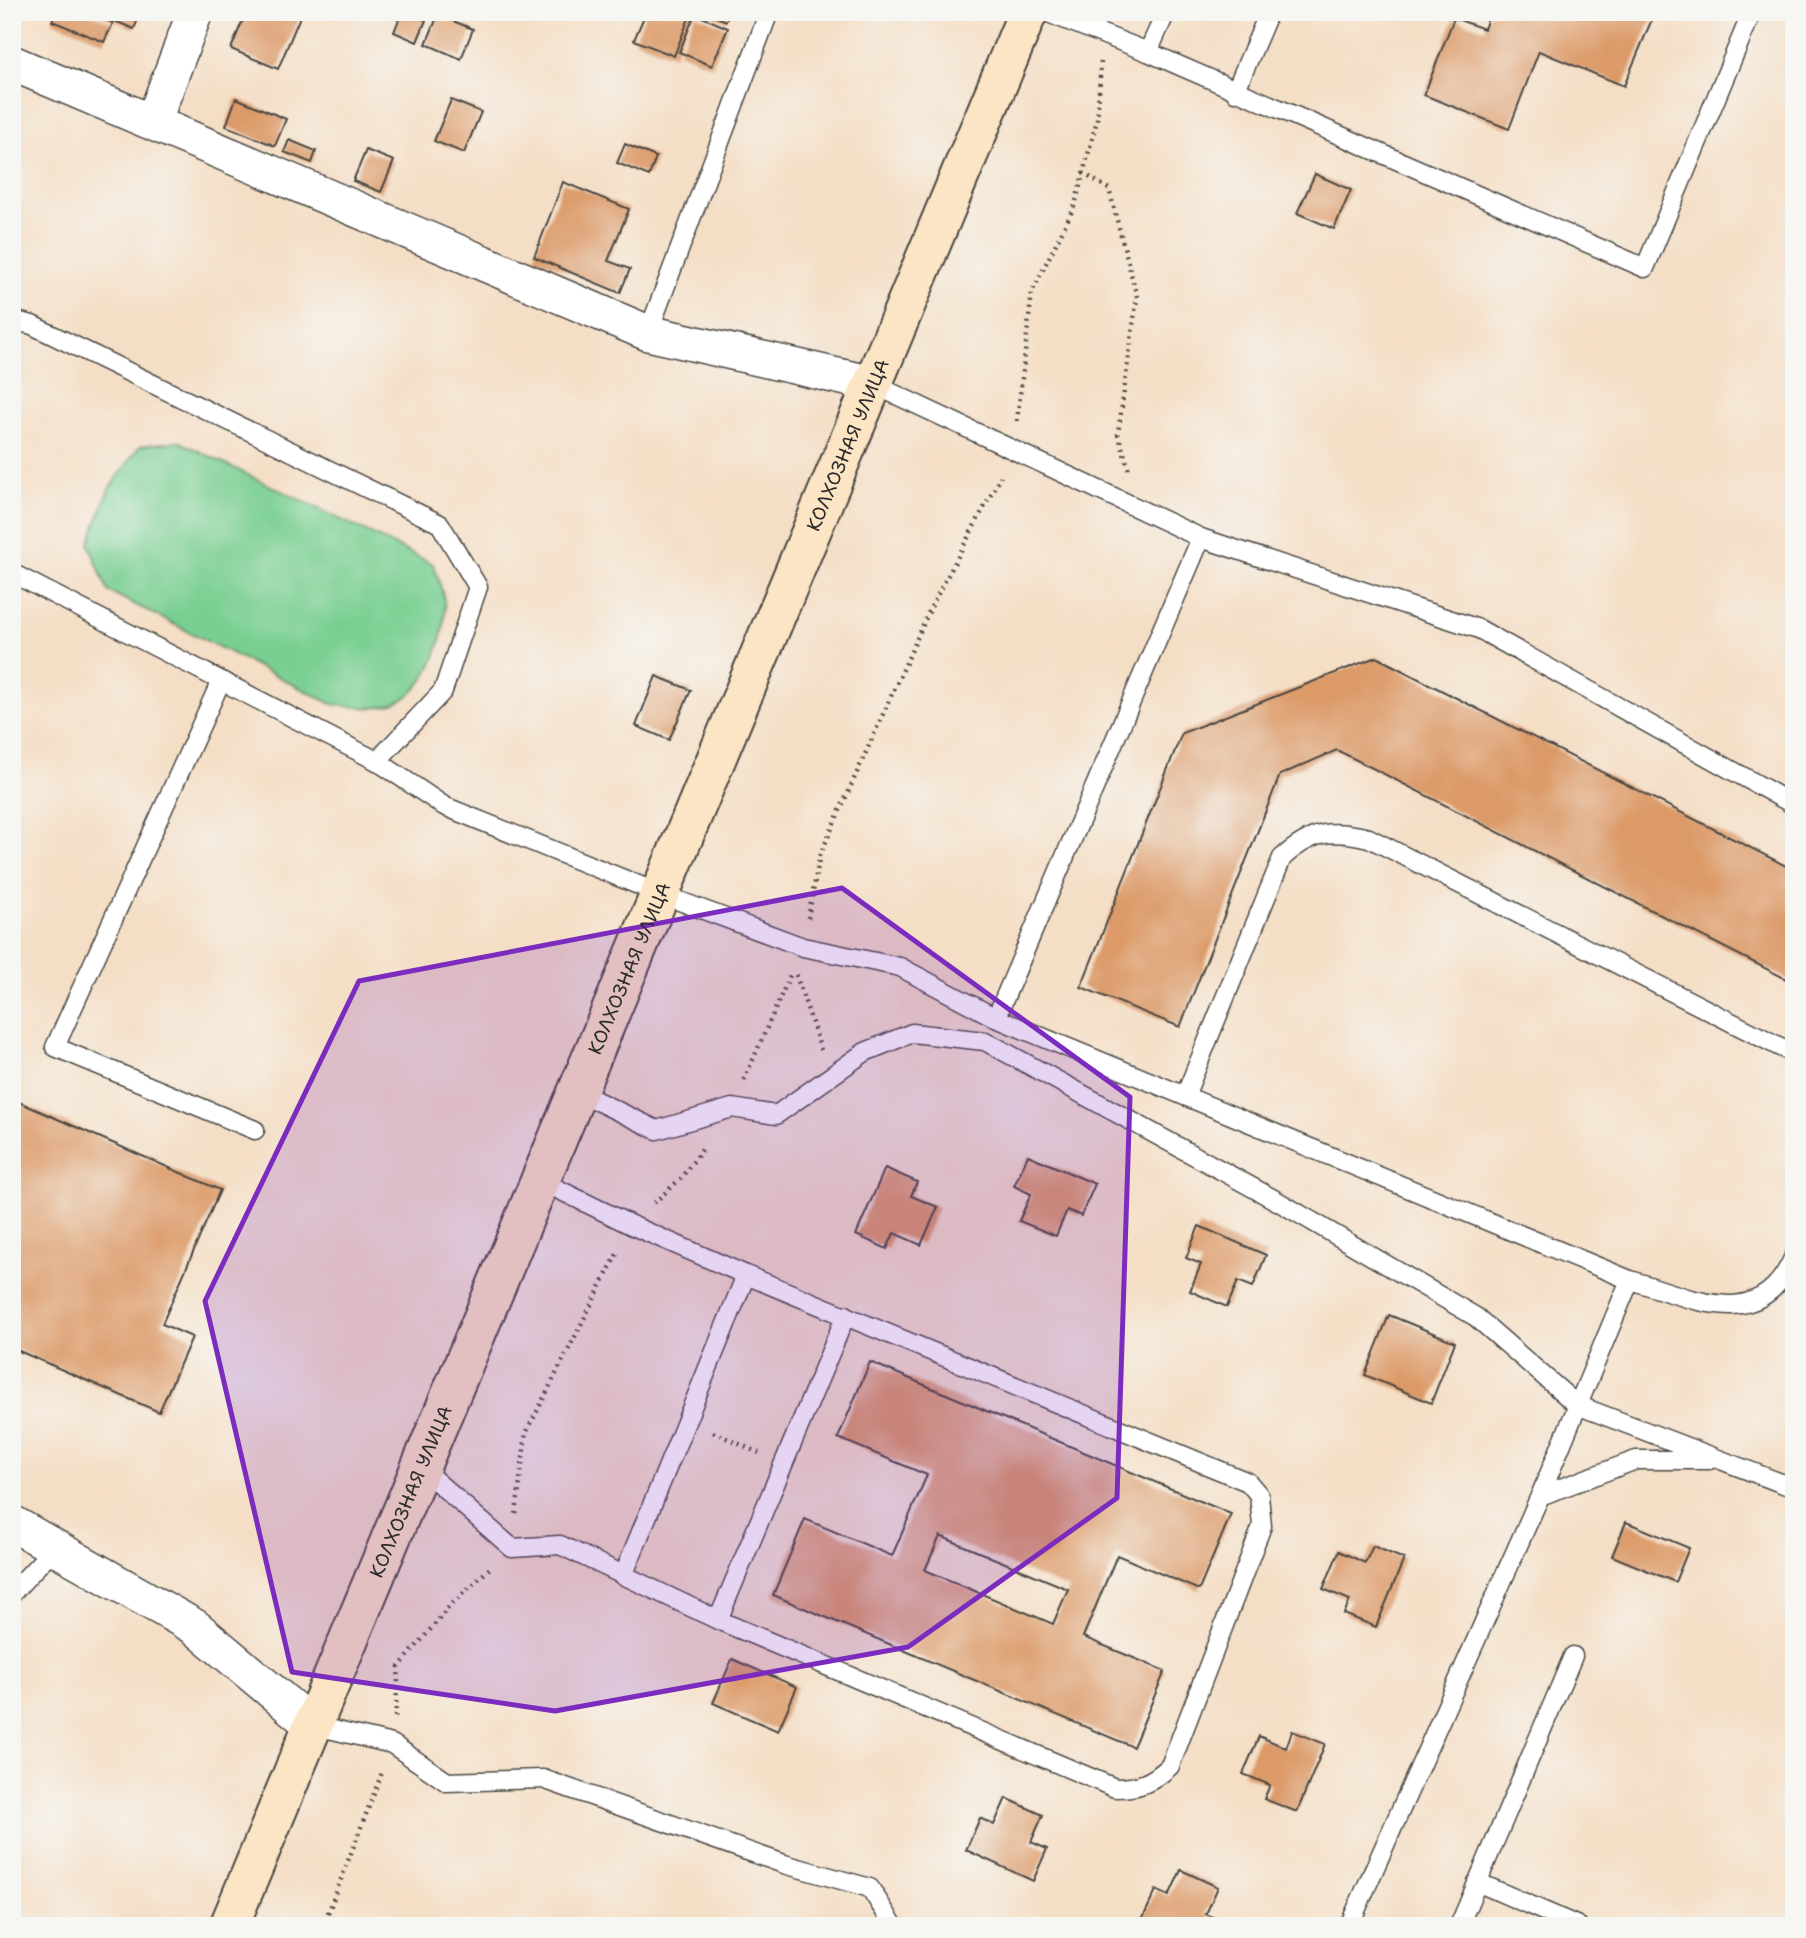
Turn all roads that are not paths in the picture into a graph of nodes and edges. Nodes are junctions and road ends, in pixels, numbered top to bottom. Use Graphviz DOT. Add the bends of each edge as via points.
graph roads {
  1 [pos="194,12"];
  2 [pos="769,12"];
  3 [pos="1028,12"];
  4 [pos="1046,12"];
  5 [pos="1166,12"];
  6 [pos="1269,12"];
  7 [pos="1752,12"];
  8 [pos="1148,52"];
  9 [pos="12,63"];
  10 [pos="1235,92"];
  11 [pos="153,122"];
  12 [pos="12,320"];
  13 [pos="648,333"];
  14 [pos="873,384"];
  15 [pos="1201,538"];
  16 [pos="12,573"];
  17 [pos="221,681"];
  18 [pos="377,761"];
  19 [pos="1794,805"];
  20 [pos="658,893"];
  21 [pos="996,1017"];
  22 [pos="1794,1054"];
  23 [pos="576,1091"];
  24 [pos="1185,1096"];
  25 [pos="255,1130"];
  26 [pos="539,1180"];
  27 [pos="1794,1256"];
  28 [pos="746,1275"];
  29 [pos="1630,1280"];
  30 [pos="846,1315"];
  31 [pos="1577,1405"];
  32 [pos="1720,1460"];
  33 [pos="420,1467"];
  34 [pos="1794,1489"];
  35 [pos="1541,1496"];
  36 [pos="12,1523"];
  37 [pos="55,1547"];
  38 [pos="623,1576"];
  39 [pos="12,1593"];
  40 [pos="718,1620"];
  41 [pos="1573,1656"];
  42 [pos="312,1725"];
  43 [pos="1477,1882"];
  44 [pos="229,1926"];
  45 [pos="894,1926"];
  46 [pos="1349,1926"];
  47 [pos="1459,1926"];
  48 [pos="1578,1926"];
  1 -- 11 [label="street"];
  2 -- 13 [label="lane"];
  3 -- 14 [label="main road, КОЛХОЗНАЯ УЛИЦА"];
  4 -- 8 [label="lane"];
  5 -- 8 [label="lane"];
  6 -- 10 [label="lane"];
  7 -- 10 [label="lane" via="1645,268"];
  8 -- 10 [label="lane"];
  9 -- 11 [label="street"];
  11 -- 13 [label="street"];
  12 -- 18 [label="lane" via="32,325 440,524 478,587 443,691"];
  13 -- 14 [label="street"];
  14 -- 15 [label="lane"];
  14 -- 20 [label="main road, КОЛХОЗНАЯ УЛИЦА"];
  15 -- 19 [label="lane" via="1479,629"];
  15 -- 21 [label="lane"];
  16 -- 17 [label="lane"];
  17 -- 18 [label="lane"];
  17 -- 25 [label="lane" via="55,1047"];
  18 -- 20 [label="lane" via="444,806"];
  20 -- 21 [label="lane" via="803,947 900,967"];
  20 -- 23 [label="main road, КОЛХОЗНАЯ УЛИЦА"];
  21 -- 24 [label="lane"];
  22 -- 24 [label="lane" via="1369,838 1345,832 1320,833 1282,859"];
  23 -- 26 [label="main road, КОЛХОЗНАЯ УЛИЦА"];
  23 -- 31 [label="lane" via="657,1130 732,1108 776,1115 865,1052 912,1033 985,1041 1279,1202 1476,1317"];
  24 -- 29 [label="lane"];
  26 -- 28 [label="lane"];
  26 -- 33 [label="main road, КОЛХОЗНАЯ УЛИЦА"];
  27 -- 29 [label="lane" via="1784,1278 1766,1296 1746,1306 1722,1306"];
  28 -- 30 [label="lane"];
  28 -- 38 [label="lane"];
  29 -- 31 [label="lane"];
  30 -- 40 [label="lane"];
  30 -- 40 [label="lane" via="1248,1482 1259,1495 1262,1527 1170,1766 1154,1782 1115,1788"];
  31 -- 32 [label="lane"];
  31 -- 35 [label="lane"];
  32 -- 34 [label="lane"];
  32 -- 35 [label="lane" via="1636,1460"];
  33 -- 38 [label="lane" via="512,1548 560,1545"];
  33 -- 42 [label="main road, КОЛХОЗНАЯ УЛИЦА"];
  35 -- 46 [label="lane"];
  36 -- 37 [label="street"];
  37 -- 39 [label="lane"];
  37 -- 42 [label="street" via="195,1627"];
  38 -- 40 [label="lane"];
  41 -- 43 [label="lane"];
  42 -- 44 [label="main road, КОЛХОЗНАЯ УЛИЦА"];
  42 -- 45 [label="lane" via="392,1744 447,1782 543,1779 785,1864 870,1888"];
  43 -- 47 [label="lane"];
  43 -- 48 [label="lane"];
}
